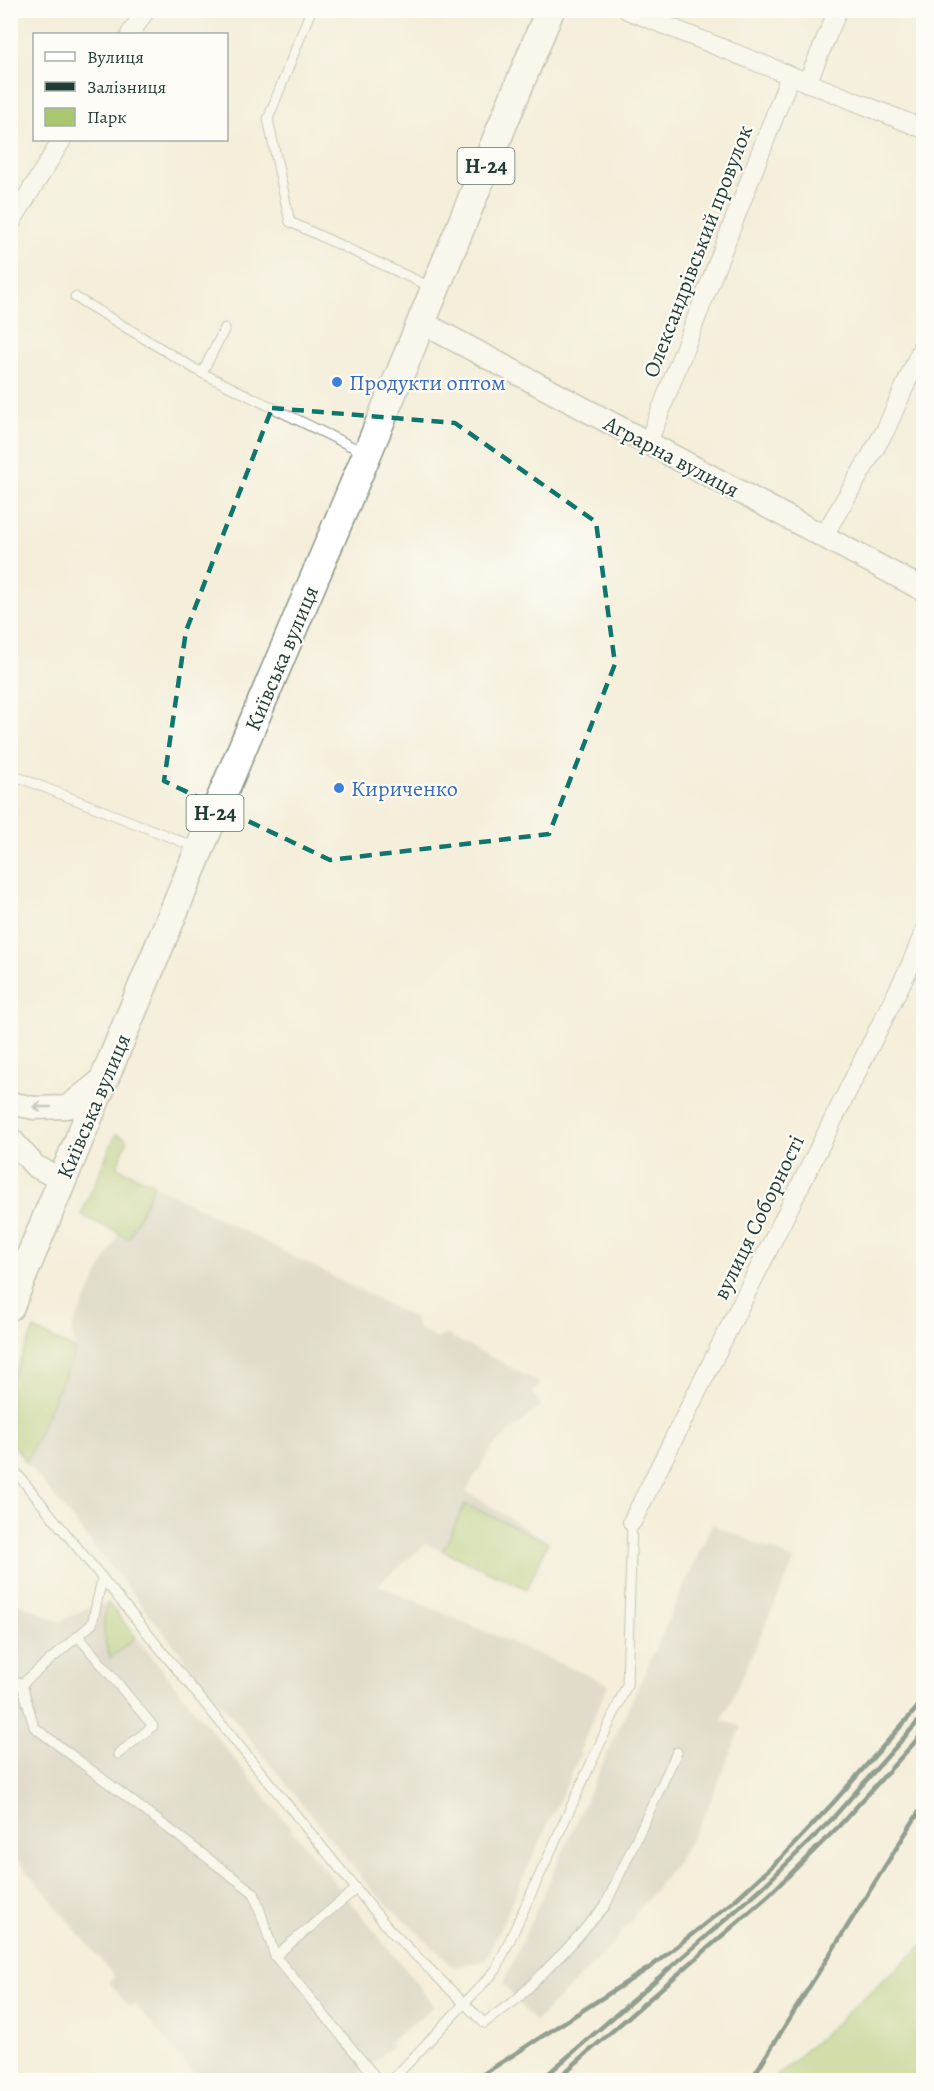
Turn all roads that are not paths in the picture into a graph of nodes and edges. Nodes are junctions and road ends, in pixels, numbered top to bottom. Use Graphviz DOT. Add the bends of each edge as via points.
graph roads {
  1 [pos="146,10"];
  2 [pos="311,10"];
  3 [pos="627,10"];
  4 [pos="838,10"];
  5 [pos="546,13"];
  6 [pos="131,33"];
  7 [pos="799,79"];
  8 [pos="924,129"];
  9 [pos="61,141"];
  10 [pos="10,224"];
  11 [pos="435,289"];
  12 [pos="75,297"];
  13 [pos="421,322"];
  14 [pos="225,328"];
  15 [pos="924,343"];
  16 [pos="202,374"];
  17 [pos="648,443"];
  18 [pos="367,454"];
  19 [pos="823,537"];
  20 [pos="924,590"];
  21 [pos="10,774"];
  22 [pos="200,849"];
  23 [pos="924,932"];
  24 [pos="105,1077"];
  25 [pos="10,1103"];
  26 [pos="10,1138"];
  27 [pos="62,1180"];
  28 [pos="10,1306"];
  29 [pos="10,1465"];
  30 [pos="633,1522"];
  31 [pos="102,1579"];
  32 [pos="78,1636"];
  33 [pos="10,1679"];
  34 [pos="22,1684"];
  35 [pos="677,1752"];
  36 [pos="118,1754"];
  37 [pos="356,1889"];
  38 [pos="275,1956"];
  39 [pos="465,2004"];
  40 [pos="378,2080"];
  41 [pos="392,2080"];
  1 -- 6 [label="street"];
  2 -- 11 [label="lane" via="268,119 290,222"];
  3 -- 7 [label="street"];
  4 -- 7 [label="street, Олександрівський провулок"];
  5 -- 11 [label="main road, Київська вулиця / Н-24"];
  7 -- 8 [label="street"];
  7 -- 17 [label="street, Олександрівський провулок"];
  9 -- 10 [label="street"];
  11 -- 13 [label="main road, Київська вулиця / Н-24"];
  12 -- 16 [label="lane"];
  13 -- 17 [label="street, Аграрна вулиця"];
  13 -- 18 [label="main road, Київська вулиця / Н-24"];
  14 -- 16 [label="lane"];
  15 -- 19 [label="street" via="885,431"];
  16 -- 18 [label="lane"];
  17 -- 19 [label="street, Аграрна вулиця"];
  18 -- 22 [label="main road, Київська вулиця / Н-24"];
  19 -- 20 [label="street, Аграрна вулиця"];
  21 -- 22 [label="lane"];
  22 -- 24 [label="main road, Київська вулиця / Н-24"];
  23 -- 30 [label="street, вулиця Соборності"];
  24 -- 25 [label="street, one-way" via="68,1107 34,1108"];
  24 -- 27 [label="main road, Київська вулиця / Н-24"];
  26 -- 27 [label="street" via="35,1166"];
  27 -- 28 [label="main road, Київська вулиця / Н-24"];
  29 -- 31 [label="lane"];
  30 -- 39 [label="lane" via="627,1684 496,1970"];
  31 -- 32 [label="lane" via="92,1624"];
  31 -- 37 [label="lane"];
  32 -- 34 [label="lane"];
  32 -- 36 [label="lane" via="153,1726"];
  33 -- 34 [label="lane"];
  34 -- 38 [label="lane" via="34,1727 254,1893"];
  35 -- 39 [label="lane" via="600,1913 517,2000 484,2023"];
  37 -- 38 [label="lane"];
  37 -- 39 [label="lane" via="389,1929"];
  38 -- 40 [label="lane"];
  39 -- 41 [label="lane"];
}
